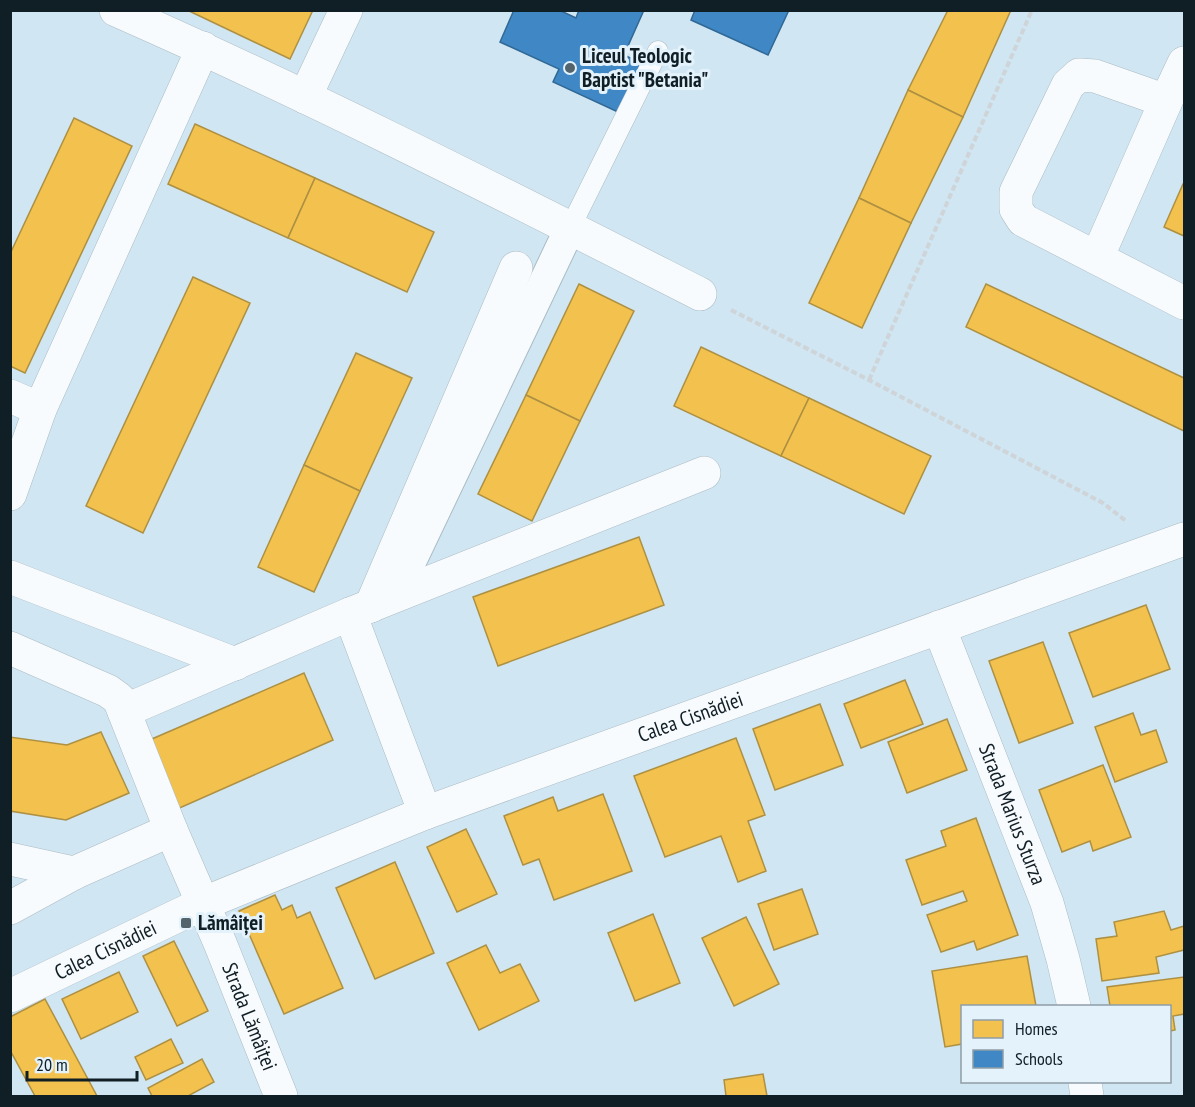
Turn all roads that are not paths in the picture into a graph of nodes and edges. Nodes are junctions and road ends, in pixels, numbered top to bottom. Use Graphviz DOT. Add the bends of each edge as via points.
graph roads {
  1 [pos="116,10"];
  2 [pos="346,10"];
  3 [pos="203,48"];
  4 [pos="658,51"];
  5 [pos="1185,63"];
  6 [pos="306,97"];
  7 [pos="1166,101"];
  8 [pos="570,228"];
  9 [pos="1097,258"];
  10 [pos="516,268"];
  11 [pos="700,294"];
  12 [pos="1185,303"];
  13 [pos="10,396"];
  14 [pos="40,409"];
  15 [pos="704,473"];
  16 [pos="10,494"];
  17 [pos="1172,544"];
  18 [pos="10,577"];
  19 [pos="372,606"];
  20 [pos="939,627"];
  21 [pos="10,648"];
  22 [pos="235,664"];
  23 [pos="124,711"];
  24 [pos="425,813"];
  25 [pos="171,830"];
  26 [pos="10,859"];
  27 [pos="74,873"];
  28 [pos="202,904"];
  29 [pos="10,908"];
  30 [pos="10,996"];
  31 [pos="1074,1005"];
  32 [pos="281,1096"];
  1 -- 3 [label="street"];
  2 -- 6 [label="street"];
  3 -- 6 [label="street"];
  3 -- 14 [label="street"];
  4 -- 8 [label="lane"];
  5 -- 7 [label="street"];
  6 -- 8 [label="street"];
  7 -- 9 [label="street"];
  7 -- 9 [label="street" via="1095,76 1079,75 1068,85 1016,192 1016,209 1023,220"];
  8 -- 11 [label="street"];
  8 -- 19 [label="street"];
  9 -- 12 [label="street"];
  10 -- 19 [label="street"];
  13 -- 14 [label="street"];
  14 -- 16 [label="street"];
  15 -- 19 [label="street"];
  17 -- 20 [label="street, Calea Cisnădiei"];
  18 -- 22 [label="street"];
  19 -- 22 [label="street"];
  19 -- 24 [label="street"];
  20 -- 24 [label="street, Calea Cisnădiei"];
  20 -- 31 [label="street, Strada Marius Sturza" via="1047,903"];
  21 -- 23 [label="street" via="108,690 119,699"];
  22 -- 23 [label="street"];
  23 -- 25 [label="street"];
  24 -- 28 [label="street, Calea Cisnădiei"];
  25 -- 27 [label="street"];
  25 -- 28 [label="street"];
  26 -- 27 [label="street"];
  27 -- 29 [label="street"];
  28 -- 30 [label="street, Calea Cisnădiei"];
  28 -- 32 [label="street, Strada Lămâiței"];
}
